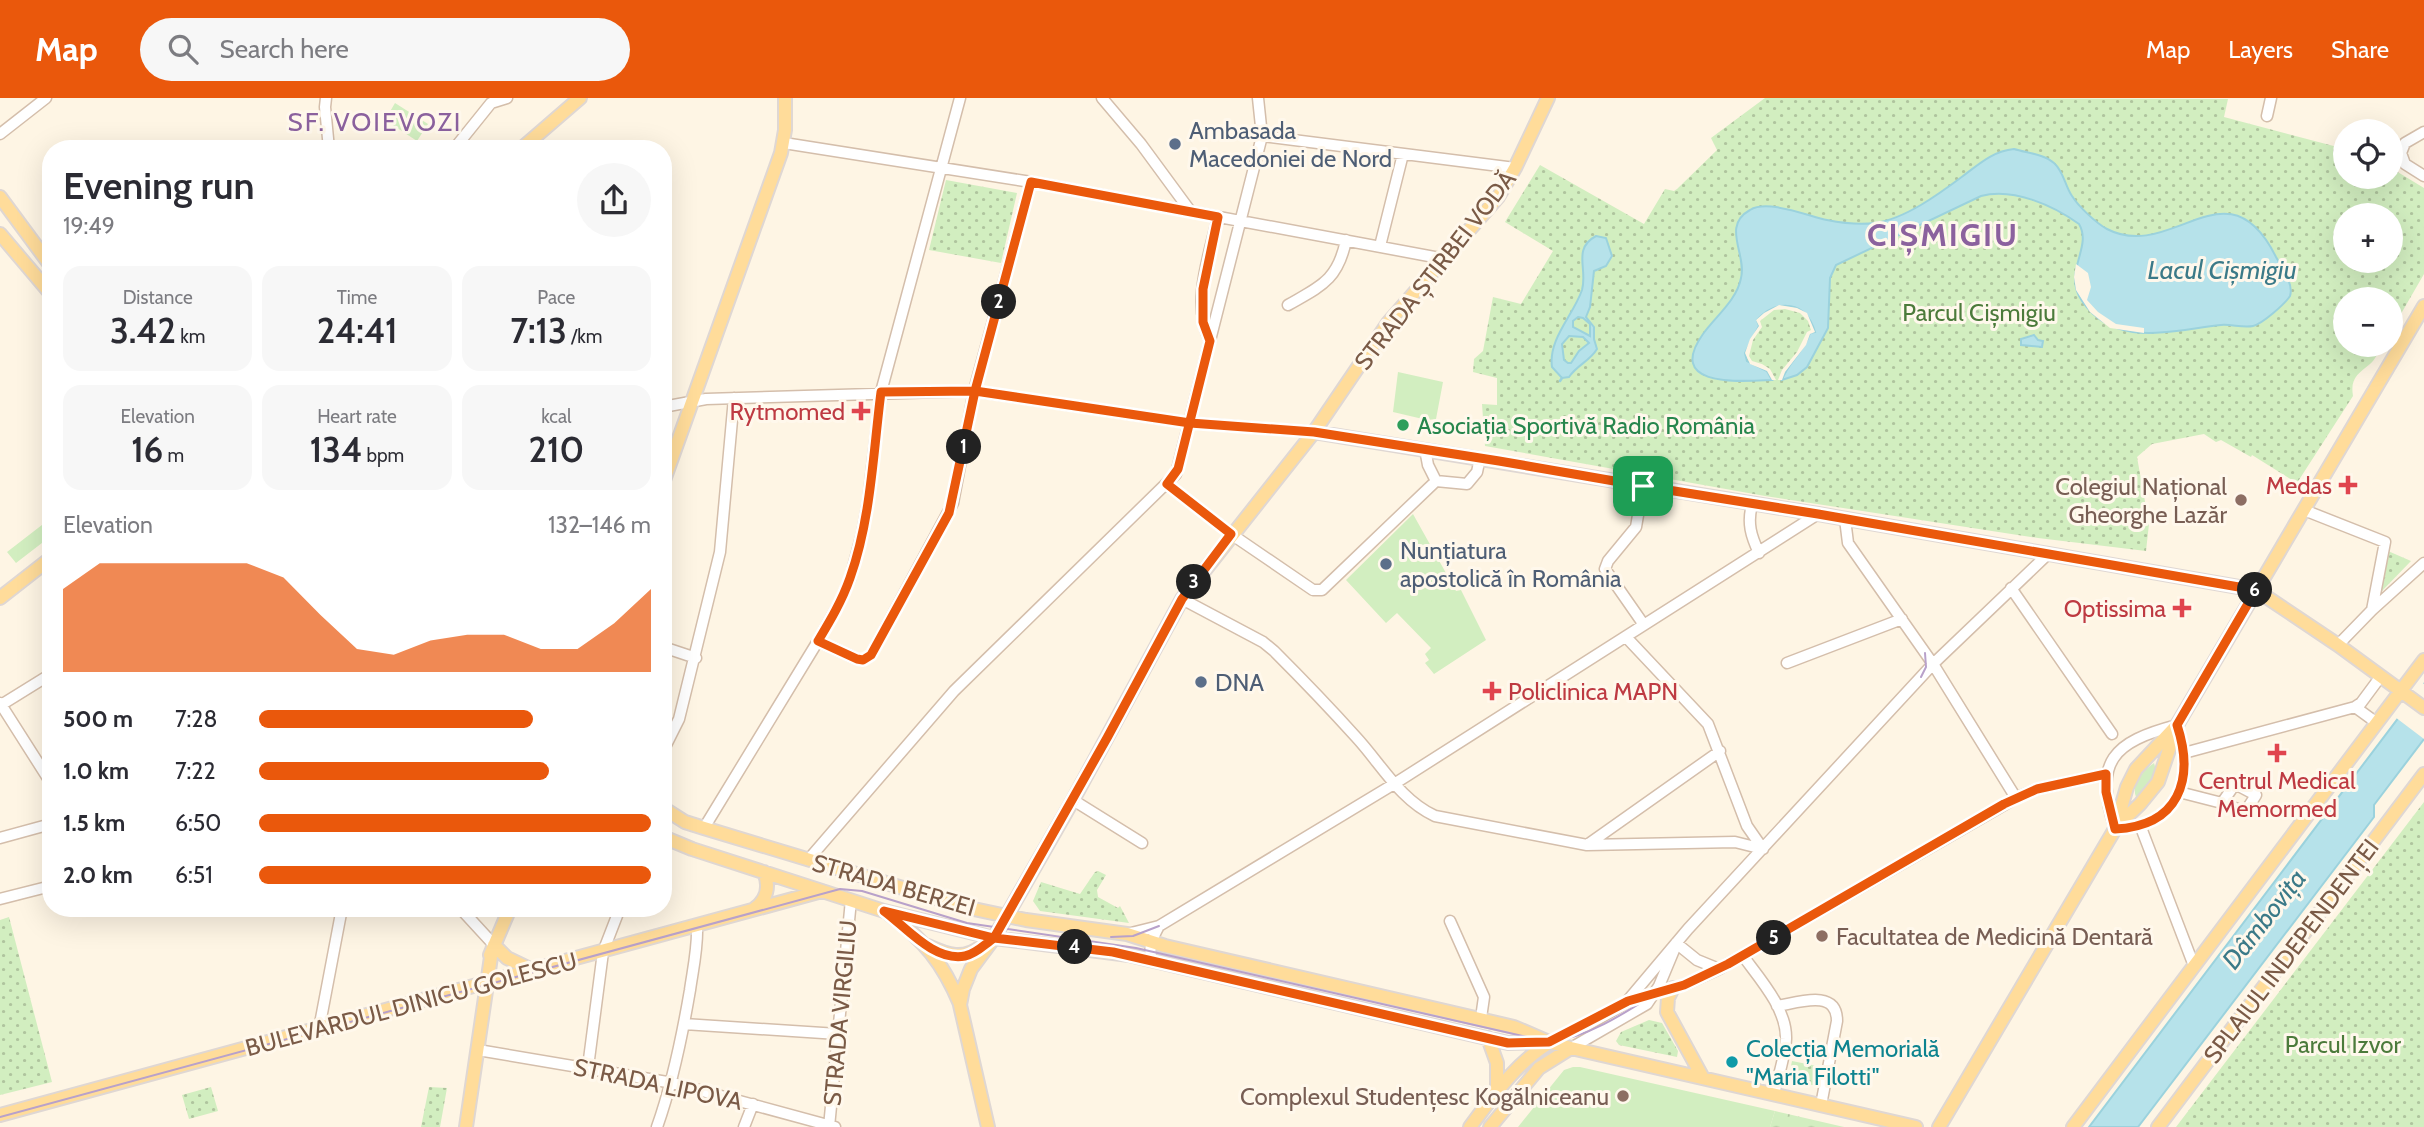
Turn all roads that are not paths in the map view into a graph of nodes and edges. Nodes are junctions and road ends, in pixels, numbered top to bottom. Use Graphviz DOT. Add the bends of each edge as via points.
graph roads {
  1 [pos="46,98"];
  2 [pos="326,98"];
  3 [pos="507,98"];
  4 [pos="580,98"];
  5 [pos="785,98"];
  6 [pos="960,98"];
  7 [pos="1102,98"];
  8 [pos="1258,98"];
  9 [pos="1548,98"];
  10 [pos="2271,98"];
  11 [pos="487,100"];
  12 [pos="2267,116"];
  13 [pos="2424,132"];
  14 [pos="0,134"];
  15 [pos="1262,136"];
  16 [pos="328,140"];
  17 [pos="460,140"];
  18 [pos="531,140"];
  19 [pos="783,143"];
  20 [pos="1403,154"];
  21 [pos="941,167"];
  22 [pos="1516,168"];
  23 [pos="2424,176"];
  24 [pos="1031,182"];
  25 [pos="0,197"];
  26 [pos="1191,212"];
  27 [pos="1218,217"];
  28 [pos="1240,221"];
  29 [pos="0,234"];
  30 [pos="1346,240"];
  31 [pos="1380,246"];
  32 [pos="42,250"];
  33 [pos="1445,259"];
  34 [pos="42,283"];
  35 [pos="1287,305"];
  36 [pos="2424,306"];
  37 [pos="2420,321"];
  38 [pos="1210,341"];
  39 [pos="975,391"];
  40 [pos="881,392"];
  41 [pos="734,398"];
  42 [pos="693,400"];
  43 [pos="672,405"];
  44 [pos="1190,423"];
  45 [pos="1314,432"];
  46 [pos="1425,449"];
  47 [pos="672,458"];
  48 [pos="1480,458"];
  49 [pos="1436,481"];
  50 [pos="1167,484"];
  51 [pos="1643,486"];
  52 [pos="1752,505"];
  53 [pos="2304,510"];
  54 [pos="1818,514"];
  55 [pos="1845,519"];
  56 [pos="1231,534"];
  57 [pos="1759,553"];
  58 [pos="2048,554"];
  59 [pos="2424,564"];
  60 [pos="42,565"];
  61 [pos="2011,588"];
  62 [pos="2256,590"];
  63 [pos="0,598"];
  64 [pos="1182,599"];
  65 [pos="2372,610"];
  66 [pos="1902,620"];
  67 [pos="1644,625"];
  68 [pos="1626,636"];
  69 [pos="818,641"];
  70 [pos="2338,645"];
  71 [pos="672,650"];
  72 [pos="696,658"];
  73 [pos="2424,660"];
  74 [pos="1787,663"];
  75 [pos="1933,664"];
  76 [pos="2381,676"];
  77 [pos="42,679"];
  78 [pos="2404,693"];
  79 [pos="1,704"];
  80 [pos="2355,707"];
  81 [pos="2424,708"];
  82 [pos="2376,723"];
  83 [pos="2177,725"];
  84 [pos="672,733"];
  85 [pos="2112,734"];
  86 [pos="1720,751"];
  87 [pos="2184,753"];
  88 [pos="42,769"];
  89 [pos="2106,774"];
  90 [pos="2424,774"];
  91 [pos="1394,783"];
  92 [pos="2179,792"];
  93 [pos="2016,798"];
  94 [pos="1073,800"];
  95 [pos="2222,803"];
  96 [pos="672,814"];
  97 [pos="2140,825"];
  98 [pos="42,826"];
  99 [pos="704,828"];
  100 [pos="2115,829"];
  101 [pos="0,838"];
  102 [pos="672,840"];
  103 [pos="1142,843"];
  104 [pos="1587,845"];
  105 [pos="1763,849"];
  106 [pos="808,860"];
  107 [pos="764,872"];
  108 [pos="42,888"];
  109 [pos="822,891"];
  110 [pos="0,899"];
  111 [pos="850,900"];
  112 [pos="751,911"];
  113 [pos="884,911"];
  114 [pos="1006,916"];
  115 [pos="340,917"];
  116 [pos="468,917"];
  117 [pos="506,917"];
  118 [pos="617,917"];
  119 [pos="1450,921"];
  120 [pos="697,926"];
  121 [pos="1159,926"];
  122 [pos="1126,934"];
  123 [pos="994,938"];
  124 [pos="1151,941"];
  125 [pos="1676,943"];
  126 [pos="926,945"];
  127 [pos="493,947"];
  128 [pos="603,952"];
  129 [pos="1743,956"];
  130 [pos="1152,961"];
  131 [pos="2194,966"];
  132 [pos="1719,969"];
  133 [pos="534,971"];
  134 [pos="514,976"];
  135 [pos="483,985"];
  136 [pos="1673,988"];
  137 [pos="1656,993"];
  138 [pos="1628,1001"];
  139 [pos="960,1004"];
  140 [pos="1776,1006"];
  141 [pos="1481,1018"];
  142 [pos="684,1024"];
  143 [pos="319,1029"];
  144 [pos="838,1034"];
  145 [pos="1488,1038"];
  146 [pos="1549,1042"];
  147 [pos="1571,1048"];
  148 [pos="478,1050"];
  149 [pos="588,1067"];
  150 [pos="1703,1078"];
  151 [pos="673,1083"];
  152 [pos="1497,1090"];
  153 [pos="1774,1094"];
  154 [pos="753,1104"];
  155 [pos="1821,1105"];
  156 [pos="0,1115"];
  157 [pos="831,1126"];
  158 [pos="466,1127"];
  159 [pos="657,1127"];
  160 [pos="744,1127"];
  161 [pos="988,1127"];
  162 [pos="1470,1127"];
  163 [pos="1490,1127"];
  164 [pos="1916,1127"];
  165 [pos="1939,1127"];
  166 [pos="2073,1127"];
  167 [pos="2158,1127"];
  1 -- 14 [label="street"];
  2 -- 16 [label="street"];
  3 -- 11 [label="street"];
  4 -- 18 [label="main road"];
  5 -- 19 [label="main road"];
  6 -- 21 [label="street"];
  7 -- 26 [label="street"];
  8 -- 15 [label="street"];
  9 -- 22 [label="main road, STRADA ȘTIRBEI VODĂ"];
  10 -- 12 [label="street"];
  11 -- 17 [label="street"];
  13 -- 23 [label="street" via="2405,144 2401,153 2402,161"];
  15 -- 20 [label="street"];
  15 -- 28 [label="street"];
  19 -- 21 [label="street"];
  19 -- 42 [label="main road"];
  20 -- 22 [label="street"];
  20 -- 31 [label="street"];
  21 -- 24 [label="street"];
  21 -- 40 [label="street"];
  22 -- 33 [label="main road, STRADA ȘTIRBEI VODĂ" via="1485,214"];
  24 -- 26 [label="street"];
  24 -- 39 [label="street"];
  25 -- 32 [label="main road"];
  26 -- 27 [label="street"];
  27 -- 28 [label="street"];
  27 -- 38 [label="street" via="1202,299"];
  28 -- 30 [label="street"];
  28 -- 38 [label="street"];
  29 -- 34 [label="main road"];
  30 -- 31 [label="street"];
  30 -- 35 [label="street" via="1331,277"];
  31 -- 33 [label="street"];
  33 -- 45 [label="main road, STRADA ȘTIRBEI VODĂ" via="1388,323"];
  36 -- 37 [label="main road"];
  37 -- 53 [label="main road"];
  38 -- 44 [label="street"];
  39 -- 40 [label="street"];
  39 -- 44 [label="street"];
  39 -- 69 [label="street" via="949,513 871,655 857,659"];
  40 -- 41 [label="street"];
  40 -- 69 [label="street" via="862,534 850,579"];
  41 -- 42 [label="street"];
  41 -- 72 [label="street" via="720,552"];
  42 -- 43 [label="street"];
  42 -- 47 [label="main road"];
  44 -- 45 [label="street"];
  44 -- 50 [label="street" via="1178,469"];
  45 -- 46 [label="main road"];
  45 -- 56 [label="main road, STRADA ȘTIRBEI VODĂ"];
  46 -- 48 [label="main road"];
  46 -- 49 [label="street"];
  48 -- 49 [label="street" via="1477,472 1467,484"];
  48 -- 51 [label="main road"];
  49 -- 56 [label="street" via="1322,590 1313,590"];
  50 -- 56 [label="street"];
  50 -- 106 [label="street" via="954,691"];
  51 -- 52 [label="main road"];
  51 -- 67 [label="street" via="1636,527 1605,569"];
  52 -- 54 [label="main road"];
  52 -- 57 [label="street" via="1750,531"];
  53 -- 62 [label="main road"];
  53 -- 65 [label="street" via="2385,542"];
  54 -- 55 [label="main road"];
  54 -- 57 [label="street"];
  55 -- 58 [label="main road"];
  55 -- 66 [label="street" via="1848,544"];
  56 -- 64 [label="main road, STRADA ȘTIRBEI VODĂ"];
  57 -- 67 [label="street"];
  58 -- 61 [label="street"];
  58 -- 62 [label="main road"];
  59 -- 65 [label="street"];
  60 -- 63 [label="main road"];
  61 -- 75 [label="street"];
  61 -- 85 [label="street"];
  62 -- 70 [label="main road"];
  62 -- 83 [label="main road"];
  64 -- 91 [label="street" via="1274,651"];
  64 -- 94 [label="main road, STRADA ȘTIRBEI VODĂ"];
  65 -- 70 [label="street"];
  66 -- 74 [label="street"];
  66 -- 75 [label="street"];
  67 -- 68 [label="street"];
  68 -- 86 [label="street" via="1709,724"];
  68 -- 91 [label="street"];
  69 -- 99 [label="street"];
  70 -- 76 [label="main road"];
  71 -- 72 [label="street"];
  72 -- 84 [label="street"];
  73 -- 78 [label="main road"];
  75 -- 93 [label="street"];
  75 -- 105 [label="street"];
  76 -- 78 [label="main road"];
  76 -- 80 [label="street"];
  77 -- 79 [label="street"];
  78 -- 81 [label="main road"];
  78 -- 82 [label="main road"];
  79 -- 88 [label="street"];
  80 -- 82 [label="street"];
  80 -- 87 [label="street"];
  82 -- 131 [label="main road"];
  83 -- 87 [label="street"];
  83 -- 89 [label="street" via="2128,742 2114,756"];
  83 -- 100 [label="main road" via="2158,782"];
  83 -- 100 [label="main road" via="2136,769"];
  86 -- 104 [label="street"];
  86 -- 105 [label="street" via="1747,826"];
  87 -- 92 [label="street"];
  89 -- 93 [label="street"];
  89 -- 100 [label="street"];
  90 -- 167 [label="main road, SPLAIUL INDEPENDENȚEI"];
  91 -- 104 [label="street" via="1414,804 1435,816"];
  91 -- 121 [label="street"];
  92 -- 95 [label="street"];
  92 -- 97 [label="street" via="2165,811"];
  93 -- 129 [label="street"];
  94 -- 103 [label="street"];
  94 -- 114 [label="main road, STRADA ȘTIRBEI VODĂ"];
  96 -- 99 [label="main road, STRADA BERZEI"];
  97 -- 100 [label="street"];
  97 -- 131 [label="street"];
  98 -- 101 [label="street"];
  99 -- 106 [label="main road, STRADA BERZEI"];
  100 -- 165 [label="main road"];
  102 -- 107 [label="main road, STRADA BERZEI"];
  104 -- 105 [label="street" via="1735,842"];
  105 -- 125 [label="street"];
  106 -- 114 [label="main road, STRADA BERZEI"];
  107 -- 109 [label="main road, STRADA BERZEI"];
  107 -- 112 [label="main road" via="768,887"];
  108 -- 110 [label="street"];
  109 -- 111 [label="main road, STRADA BERZEI"];
  109 -- 112 [label="main road, BULEVARDUL DINICU GOLESCU"];
  111 -- 113 [label="main road, STRADA BERZEI"];
  111 -- 144 [label="street, STRADA VIRGILIU"];
  112 -- 120 [label="main road, BULEVARDUL DINICU GOLESCU"];
  113 -- 123 [label="main road, STRADA BERZEI"];
  113 -- 126 [label="main road"];
  114 -- 122 [label="main road, STRADA BERZEI"];
  114 -- 123 [label="main road, STRADA ȘTIRBEI VODĂ"];
  115 -- 143 [label="street"];
  116 -- 127 [label="street"];
  117 -- 127 [label="main road"];
  118 -- 128 [label="street"];
  119 -- 141 [label="street" via="1484,997"];
  120 -- 128 [label="main road, BULEVARDUL DINICU GOLESCU"];
  120 -- 142 [label="street"];
  121 -- 122 [label="street"];
  121 -- 124 [label="street"];
  122 -- 124 [label="main road, STRADA BERZEI"];
  123 -- 126 [label="main road" via="965,956"];
  123 -- 130 [label="main road, STRADA BERZEI"];
  123 -- 139 [label="main road, STRADA ȘTIRBEI VODĂ" via="968,974"];
  124 -- 130 [label="street"];
  124 -- 141 [label="main road, STRADA BERZEI"];
  125 -- 132 [label="street" via="1697,960"];
  125 -- 137 [label="street"];
  125 -- 138 [label="street"];
  126 -- 139 [label="main road" via="947,973"];
  127 -- 133 [label="main road"];
  127 -- 134 [label="main road" via="501,968"];
  127 -- 135 [label="main road"];
  128 -- 133 [label="main road, BULEVARDUL DINICU GOLESCU"];
  128 -- 149 [label="street"];
  129 -- 132 [label="street"];
  129 -- 140 [label="street"];
  130 -- 145 [label="main road, STRADA BERZEI"];
  131 -- 166 [label="main road"];
  132 -- 136 [label="street"];
  133 -- 134 [label="main road, BULEVARDUL DINICU GOLESCU"];
  134 -- 135 [label="main road, BULEVARDUL DINICU GOLESCU"];
  135 -- 143 [label="main road, BULEVARDUL DINICU GOLESCU"];
  135 -- 148 [label="main road" via="476,1000 481,1029"];
  136 -- 137 [label="street"];
  136 -- 150 [label="main road" via="1667,1012"];
  137 -- 138 [label="street"];
  137 -- 147 [label="street" via="1642,1009"];
  138 -- 146 [label="street"];
  139 -- 161 [label="main road, STRADA ȘTIRBEI VODĂ"];
  140 -- 153 [label="street" via="1786,1039"];
  140 -- 155 [label="street" via="1820,999 1836,1010"];
  141 -- 146 [label="main road, STRADA BERZEI"];
  142 -- 144 [label="street"];
  142 -- 151 [label="street"];
  143 -- 156 [label="main road, BULEVARDUL DINICU GOLESCU"];
  144 -- 157 [label="street, STRADA VIRGILIU"];
  145 -- 146 [label="main road, STRADA BERZEI" via="1508,1043"];
  145 -- 152 [label="main road" via="1497,1063"];
  146 -- 147 [label="main road"];
  146 -- 152 [label="main road" via="1526,1058"];
  147 -- 150 [label="main road"];
  147 -- 163 [label="main road" via="1539,1068"];
  148 -- 149 [label="street, STRADA LIPOVA"];
  148 -- 158 [label="main road"];
  149 -- 151 [label="street, STRADA LIPOVA"];
  150 -- 153 [label="main road"];
  151 -- 154 [label="street, STRADA LIPOVA"];
  151 -- 159 [label="street"];
  152 -- 162 [label="main road"];
  153 -- 155 [label="main road"];
  154 -- 157 [label="street, STRADA LIPOVA"];
  154 -- 160 [label="street"];
  155 -- 164 [label="main road"];
}
